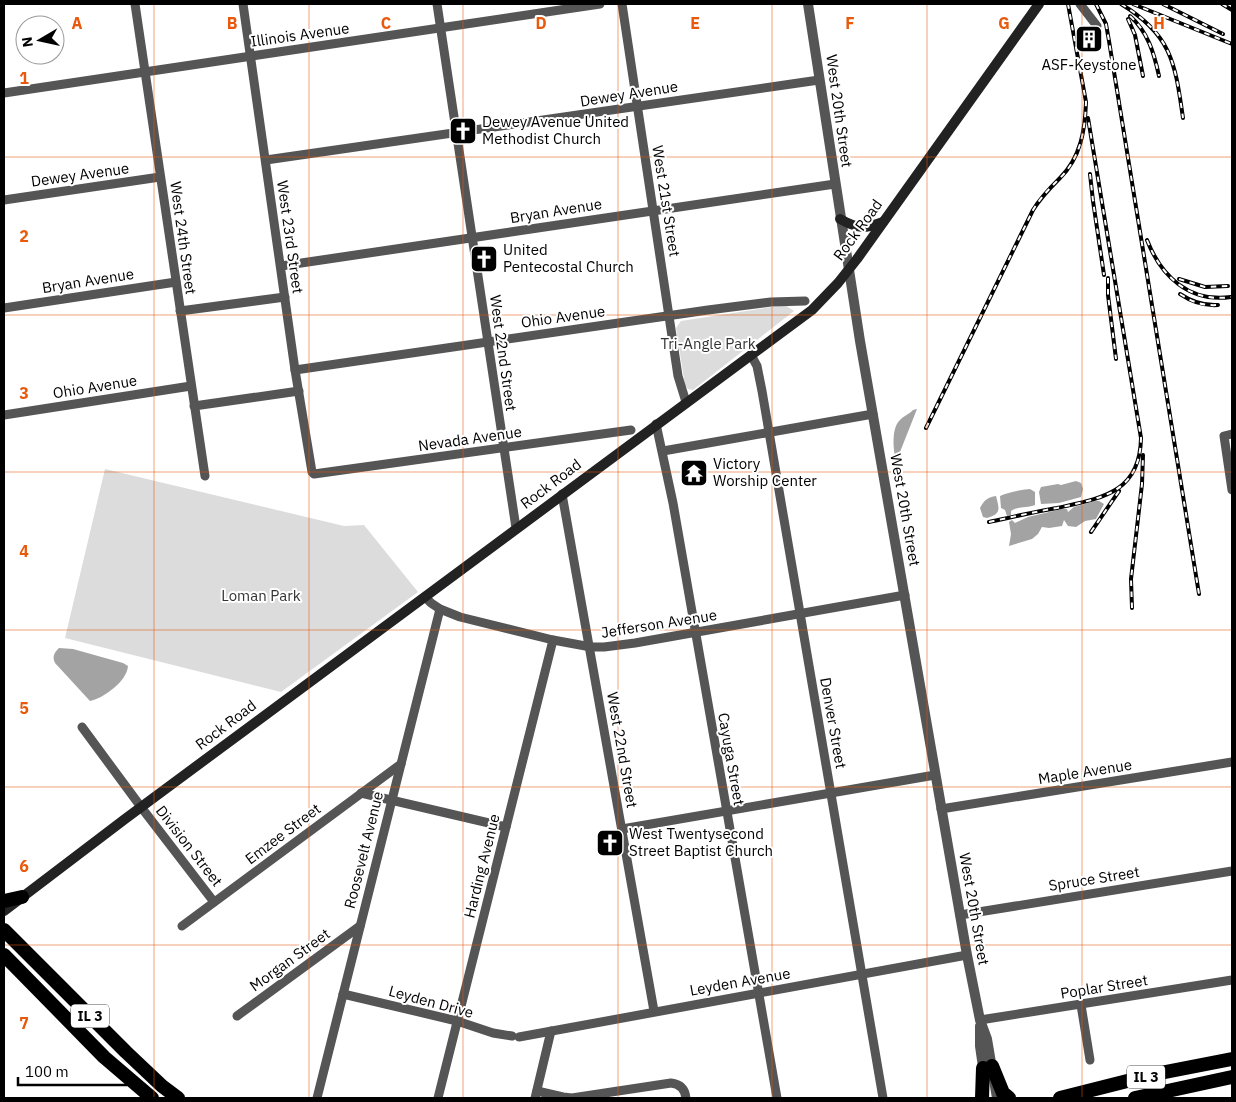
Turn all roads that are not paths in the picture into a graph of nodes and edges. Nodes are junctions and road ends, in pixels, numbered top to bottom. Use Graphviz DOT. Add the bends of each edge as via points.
graph roads {
  1 [pos="135,4"];
  2 [pos="242,4"];
  3 [pos="437,4"];
  4 [pos="600,4"];
  5 [pos="622,4"];
  6 [pos="808,4"];
  7 [pos="1039,4"];
  8 [pos="1080,4"];
  9 [pos="1097,26"];
  10 [pos="441,28"];
  11 [pos="250,56"];
  12 [pos="145,72"];
  13 [pos="819,80"];
  14 [pos="4,93"];
  15 [pos="638,107"];
  16 [pos="457,133"];
  17 [pos="266,160"];
  18 [pos="160,177"];
  19 [pos="834,184"];
  20 [pos="4,200"];
  21 [pos="653,210"];
  22 [pos="840,219"];
  23 [pos="883,222"];
  24 [pos="472,238"];
  25 [pos="281,266"];
  26 [pos="848,270"];
  27 [pos="176,282"];
  28 [pos="285,296"];
  29 [pos="806,301"];
  30 [pos="4,308"];
  31 [pos="180,311"];
  32 [pos="669,316"];
  33 [pos="488,342"];
  34 [pos="751,355"];
  35 [pos="296,370"];
  36 [pos="191,386"];
  37 [pos="299,391"];
  38 [pos="686,402"];
  39 [pos="194,406"];
  40 [pos="873,414"];
  41 [pos="4,415"];
  42 [pos="656,424"];
  43 [pos="631,430"];
  44 [pos="769,432"];
  45 [pos="1228,435"];
  46 [pos="503,448"];
  47 [pos="663,450"];
  48 [pos="314,474"];
  49 [pos="205,476"];
  50 [pos="1232,490"];
  51 [pos="562,494"];
  52 [pos="516,528"];
  53 [pos="905,595"];
  54 [pos="425,596"];
  55 [pos="440,609"];
  56 [pos="800,614"];
  57 [pos="695,632"];
  58 [pos="553,640"];
  59 [pos="590,647"];
  60 [pos="82,727"];
  61 [pos="1232,762"];
  62 [pos="400,764"];
  63 [pos="936,775"];
  64 [pos="361,792"];
  65 [pos="832,794"];
  66 [pos="391,800"];
  67 [pos="141,807"];
  68 [pos="941,809"];
  69 [pos="726,812"];
  70 [pos="506,827"];
  71 [pos="622,829"];
  72 [pos="1232,871"];
  73 [pos="22,897"];
  74 [pos="4,902"];
  75 [pos="214,902"];
  76 [pos="4,912"];
  77 [pos="960,915"];
  78 [pos="182,926"];
  79 [pos="360,926"];
  80 [pos="4,930"];
  81 [pos="4,955"];
  82 [pos="967,955"];
  83 [pos="862,974"];
  84 [pos="1232,980"];
  85 [pos="758,992"];
  86 [pos="343,994"];
  87 [pos="1081,1005"];
  88 [pos="654,1011"];
  89 [pos="237,1016"];
  90 [pos="980,1020"];
  91 [pos="458,1021"];
  92 [pos="551,1031"];
  93 [pos="515,1036"];
  94 [pos="1232,1059"];
  95 [pos="1090,1060"];
  96 [pos="987,1067"];
  97 [pos="1232,1077"];
  98 [pos="536,1094"];
  99 [pos="152,1098"];
  100 [pos="178,1098"];
  101 [pos="317,1098"];
  102 [pos="438,1098"];
  103 [pos="686,1098"];
  104 [pos="777,1098"];
  105 [pos="884,1098"];
  106 [pos="982,1098"];
  107 [pos="988,1098"];
  108 [pos="997,1098"];
  109 [pos="1009,1098"];
  110 [pos="1060,1098"];
  111 [pos="1135,1098"];
  1 -- 12 [label="street, West 24th Street"];
  2 -- 11 [label="street, West 23rd Street"];
  3 -- 10 [label="street, West 22nd Street"];
  4 -- 10 [label="street, Illinois Avenue"];
  5 -- 15 [label="street, West 21st Street"];
  6 -- 13 [label="street, West 20th Street"];
  7 -- 23 [label="main road, Rock Road"];
  8 -- 9 [label="street"];
  10 -- 11 [label="street, Illinois Avenue"];
  10 -- 16 [label="street, West 22nd Street"];
  11 -- 12 [label="street, Illinois Avenue"];
  11 -- 17 [label="street, West 23rd Street"];
  12 -- 14 [label="street, Illinois Avenue"];
  12 -- 18 [label="street, West 24th Street"];
  13 -- 15 [label="street, Dewey Avenue"];
  13 -- 19 [label="street, West 20th Street"];
  15 -- 16 [label="street, Dewey Avenue"];
  15 -- 21 [label="street, West 21st Street"];
  16 -- 17 [label="street, Dewey Avenue"];
  16 -- 24 [label="street, West 22nd Street"];
  17 -- 25 [label="street, West 23rd Street"];
  18 -- 20 [label="street, Dewey Avenue"];
  18 -- 27 [label="street, West 24th Street"];
  19 -- 21 [label="street, Bryan Avenue"];
  19 -- 22 [label="street, West 20th Street"];
  21 -- 24 [label="street, Bryan Avenue"];
  21 -- 32 [label="street, West 21st Street"];
  22 -- 23 [label="main road" via="861,228"];
  22 -- 26 [label="street, West 20th Street"];
  23 -- 26 [label="main road, Rock Road"];
  24 -- 25 [label="street, Bryan Avenue"];
  24 -- 33 [label="street, West 22nd Street"];
  25 -- 28 [label="street, West 23rd Street"];
  26 -- 34 [label="main road, Rock Road" via="812,310"];
  26 -- 40 [label="street, West 20th Street"];
  27 -- 30 [label="street, Bryan Avenue"];
  27 -- 31 [label="street, West 24th Street"];
  28 -- 31 [label="street"];
  28 -- 35 [label="street, West 23rd Street"];
  29 -- 32 [label="street, Ohio Avenue" via="771,302"];
  31 -- 36 [label="street, West 24th Street"];
  32 -- 33 [label="street, Ohio Avenue"];
  32 -- 38 [label="street, West 21st Street" via="678,376"];
  33 -- 35 [label="street, Ohio Avenue"];
  33 -- 46 [label="street, West 22nd Street"];
  34 -- 38 [label="main road, Rock Road"];
  34 -- 44 [label="street, Denver Street" via="757,366"];
  35 -- 37 [label="street, West 23rd Street"];
  36 -- 39 [label="street, West 24th Street"];
  36 -- 41 [label="street, Ohio Avenue"];
  37 -- 39 [label="street"];
  37 -- 48 [label="street, West 23rd Street"];
  38 -- 42 [label="main road, Rock Road"];
  39 -- 49 [label="street, West 24th Street"];
  40 -- 44 [label="street"];
  40 -- 53 [label="street, West 20th Street"];
  42 -- 47 [label="street, Cayuga Street"];
  42 -- 51 [label="main road, Rock Road"];
  43 -- 46 [label="street, Nevada Avenue"];
  44 -- 47 [label="street"];
  44 -- 56 [label="street, Denver Street"];
  45 -- 50 [label="street"];
  46 -- 48 [label="street, Nevada Avenue"];
  46 -- 52 [label="street, West 22nd Street"];
  47 -- 57 [label="street, Cayuga Street"];
  51 -- 52 [label="main road, Rock Road"];
  51 -- 59 [label="street, West 22nd Street"];
  52 -- 54 [label="main road, Rock Road"];
  53 -- 56 [label="street, Jefferson Avenue"];
  53 -- 63 [label="street, West 20th Street"];
  54 -- 55 [label="street, Jefferson Avenue"];
  54 -- 67 [label="main road, Rock Road"];
  55 -- 58 [label="street, Jefferson Avenue" via="492,626"];
  55 -- 62 [label="street, Roosevelt Avenue"];
  56 -- 57 [label="street, Jefferson Avenue"];
  56 -- 65 [label="street, Denver Street"];
  57 -- 59 [label="street, Jefferson Avenue"];
  57 -- 69 [label="street, Cayuga Street"];
  58 -- 59 [label="street, Jefferson Avenue"];
  58 -- 70 [label="street, Harding Avenue"];
  59 -- 71 [label="street, West 22nd Street"];
  60 -- 67 [label="street, Division Street"];
  61 -- 68 [label="street, Maple Avenue"];
  62 -- 64 [label="street, Emzee Street"];
  62 -- 66 [label="street, Roosevelt Avenue"];
  63 -- 65 [label="street"];
  63 -- 68 [label="street, West 20th Street"];
  64 -- 66 [label="street"];
  64 -- 75 [label="street, Emzee Street"];
  65 -- 69 [label="street"];
  65 -- 83 [label="street, Denver Street"];
  66 -- 70 [label="street"];
  66 -- 79 [label="street, Roosevelt Avenue"];
  67 -- 73 [label="main road, Rock Road"];
  67 -- 75 [label="street, Division Street"];
  68 -- 77 [label="street, West 20th Street"];
  69 -- 71 [label="street"];
  69 -- 85 [label="street, Cayuga Street"];
  70 -- 91 [label="street, Harding Avenue"];
  71 -- 88 [label="street, West 22nd Street"];
  72 -- 77 [label="street, Spruce Street"];
  73 -- 74 [label="highway"];
  73 -- 76 [label="main road, Rock Road"];
  75 -- 78 [label="street, Emzee Street"];
  77 -- 82 [label="street, West 20th Street"];
  79 -- 86 [label="street, Roosevelt Avenue"];
  79 -- 89 [label="street, Morgan Street"];
  80 -- 100 [label="highway, IL 3" via="126,1052"];
  81 -- 99 [label="highway, IL 3" via="92,1045"];
  82 -- 83 [label="street, Leyden Avenue"];
  82 -- 90 [label="street, West 20th Street"];
  83 -- 85 [label="street, Leyden Avenue"];
  83 -- 105 [label="street, Denver Street"];
  84 -- 87 [label="street, Poplar Street"];
  85 -- 88 [label="street, Leyden Avenue"];
  85 -- 104 [label="street, Cayuga Street"];
  86 -- 91 [label="street, Leyden Drive"];
  86 -- 101 [label="street, Roosevelt Avenue"];
  87 -- 90 [label="street, Poplar Street"];
  87 -- 95 [label="street"];
  88 -- 92 [label="street, Leyden Avenue"];
  90 -- 96 [label="street, West 20th Street" via="980,1046"];
  91 -- 93 [label="street, Leyden Drive" via="478,1029"];
  91 -- 102 [label="street, Harding Avenue"];
  92 -- 93 [label="street, Leyden Avenue"];
  92 -- 98 [label="street"];
  94 -- 110 [label="highway, IL 3"];
  96 -- 106 [label="highway"];
  96 -- 107 [label="street, West 20th Street"];
  96 -- 108 [label="street, West 20th Street"];
  96 -- 109 [label="highway"];
  97 -- 111 [label="highway, IL 3"];
  98 -- 103 [label="street" via="572,1098 675,1083 683,1088"];
}
